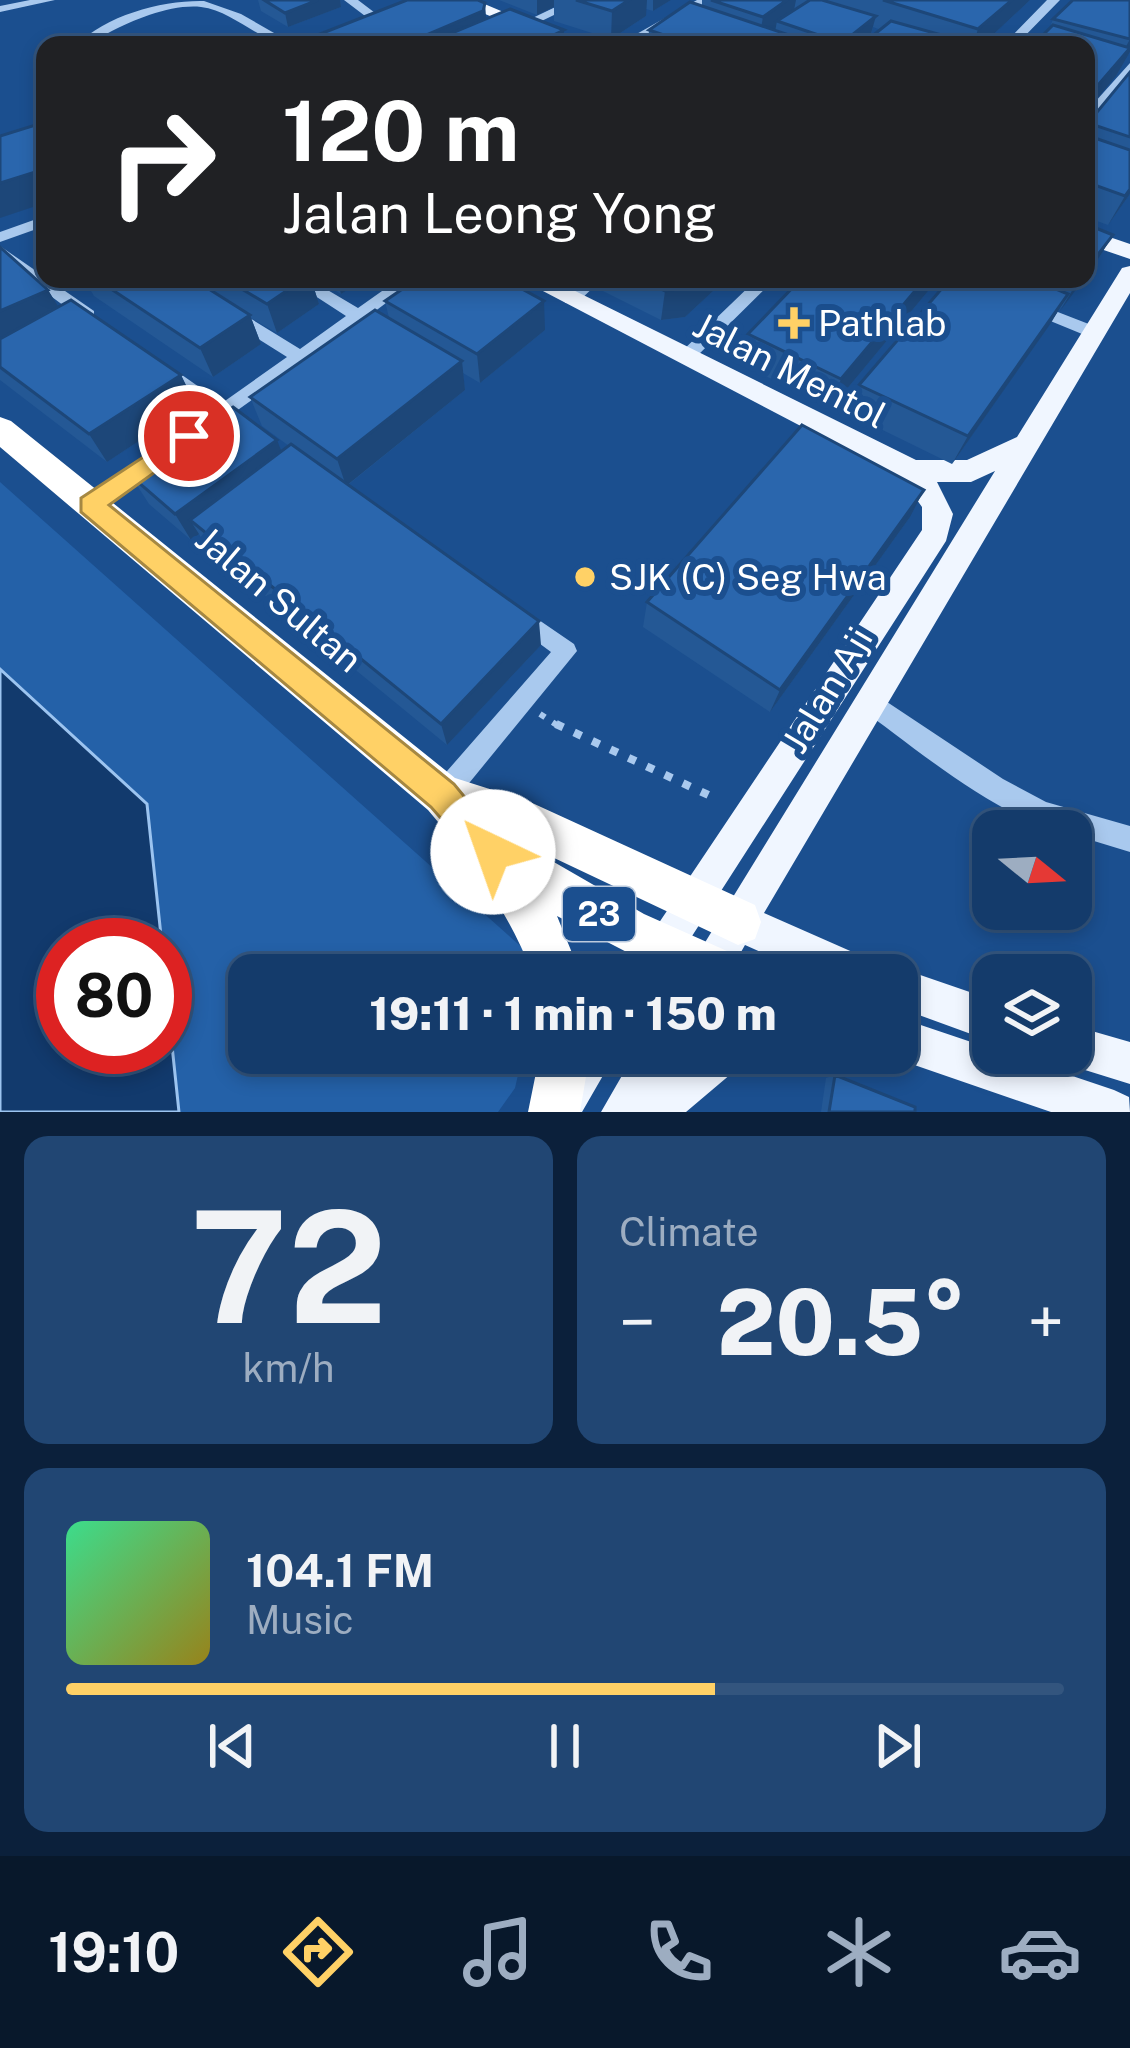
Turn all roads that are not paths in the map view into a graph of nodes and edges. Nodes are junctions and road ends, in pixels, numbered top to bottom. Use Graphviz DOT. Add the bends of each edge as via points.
graph roads {
  1 [pos="50,0"];
  2 [pos="350,0"];
  3 [pos="456,0"];
  4 [pos="579,0"];
  5 [pos="706,0"];
  6 [pos="1052,0"];
  7 [pos="0,8"];
  8 [pos="430,9"];
  9 [pos="670,19"];
  10 [pos="379,23"];
  11 [pos="688,26"];
  12 [pos="524,27"];
  13 [pos="92,36"];
  14 [pos="271,36"];
  15 [pos="503,36"];
  16 [pos="548,36"];
  17 [pos="639,36"];
  18 [pos="1022,36"];
  19 [pos="1105,69"];
  20 [pos="1128,73"];
  21 [pos="1095,111"];
  22 [pos="36,224"];
  23 [pos="0,237"];
  24 [pos="1095,239"];
  25 [pos="0,251"];
  26 [pos="1130,252"];
  27 [pos="1130,273"];
  28 [pos="36,277"];
  29 [pos="51,288"];
  30 [pos="312,288"];
  31 [pos="397,288"];
  32 [pos="550,288"];
  33 [pos="584,288"];
  34 [pos="758,288"];
  35 [pos="1008,297"];
  36 [pos="571,299"];
  37 [pos="211,301"];
  38 [pos="358,316"];
  39 [pos="93,319"];
  40 [pos="74,327"];
  41 [pos="379,328"];
  42 [pos="111,332"];
  43 [pos="1093,332"];
  44 [pos="300,357"];
  45 [pos="685,358"];
  46 [pos="148,359"];
  47 [pos="221,412"];
  48 [pos="0,429"];
  49 [pos="259,438"];
  50 [pos="1023,446"];
  51 [pos="911,471"];
  52 [pos="91,505"];
  53 [pos="505,606"];
  54 [pos="869,701"];
  55 [pos="442,796"];
  56 [pos="1130,839"];
  57 [pos="493,852"];
  58 [pos="690,902"];
  59 [pos="738,922"];
  60 [pos="549,954"];
  61 [pos="641,954"];
  62 [pos="658,954"];
  63 [pos="724,954"];
  64 [pos="811,954"];
  65 [pos="918,994"];
  66 [pos="972,1014"];
  67 [pos="918,1045"];
  68 [pos="1092,1052"];
  69 [pos="1130,1063"];
  70 [pos="562,1074"];
  71 [pos="581,1074"];
  72 [pos="646,1074"];
  73 [pos="698,1074"];
  74 [pos="555,1112"];
  75 [pos="623,1112"];
  76 [pos="653,1112"];
  77 [pos="1114,1112"];
  1 -- 7 [label="street"];
  2 -- 10 [label="street"];
  3 -- 8 [label="highway"];
  3 -- 12 [label="main road"];
  4 -- 12 [label="street"];
  5 -- 9 [label="street"];
  6 -- 18 [label="street"];
  9 -- 11 [label="street"];
  9 -- 17 [label="street"];
  12 -- 15 [label="street"];
  12 -- 16 [label="main road"];
  13 -- 14 [label="street" via="191,3"];
  19 -- 20 [label="street"];
  20 -- 21 [label="street"];
  22 -- 23 [label="street"];
  24 -- 26 [label="main road"];
  25 -- 28 [label="street"];
  27 -- 43 [label="main road, Jalan Aji"];
  29 -- 39 [label="street"];
  30 -- 38 [label="street"];
  31 -- 38 [label="street"];
  32 -- 36 [label="main road, Jalan Mentol"];
  33 -- 36 [label="street"];
  34 -- 45 [label="street"];
  35 -- 43 [label="street"];
  36 -- 45 [label="main road, Jalan Mentol"];
  37 -- 44 [label="street"];
  38 -- 41 [label="street"];
  38 -- 44 [label="street"];
  39 -- 40 [label="street"];
  39 -- 42 [label="street"];
  43 -- 50 [label="main road, Jalan Aji"];
  44 -- 47 [label="street"];
  45 -- 51 [label="main road, Jalan Mentol"];
  46 -- 47 [label="street"];
  47 -- 49 [label="street"];
  47 -- 52 [label="street"];
  48 -- 52 [label="highway, Jalan Sultan / 23"];
  50 -- 51 [label="main road, Jalan Mentol" via="971,471"];
  50 -- 54 [label="main road, Jalan Aji"];
  51 -- 58 [label="main road, Jalan Aji" via="935,499 936,533"];
  52 -- 55 [label="highway, Jalan Sultan / 23"];
  53 -- 55 [label="street" via="566,651"];
  54 -- 56 [label="street" via="994,788 1042,813"];
  54 -- 59 [label="main road, Jalan Aji"];
  55 -- 57 [label="highway, Jalan Sultan / 23"];
  55 -- 58 [label="highway, Jalan Sultan / 23" via="515,817"];
  57 -- 60 [label="highway"];
  57 -- 61 [label="highway, Jalan Sultan / 23"];
  58 -- 59 [label="highway, Jalan Sultan / 23"];
  58 -- 62 [label="main road, Jalan Aji"];
  59 -- 63 [label="main road, Jalan Aji"];
  59 -- 64 [label="main road"];
  65 -- 66 [label="main road"];
  67 -- 77 [label="main road"];
  68 -- 69 [label="main road"];
  70 -- 74 [label="highway"];
  71 -- 74 [label="main road"];
  72 -- 75 [label="main road"];
  73 -- 76 [label="main road"];
}
